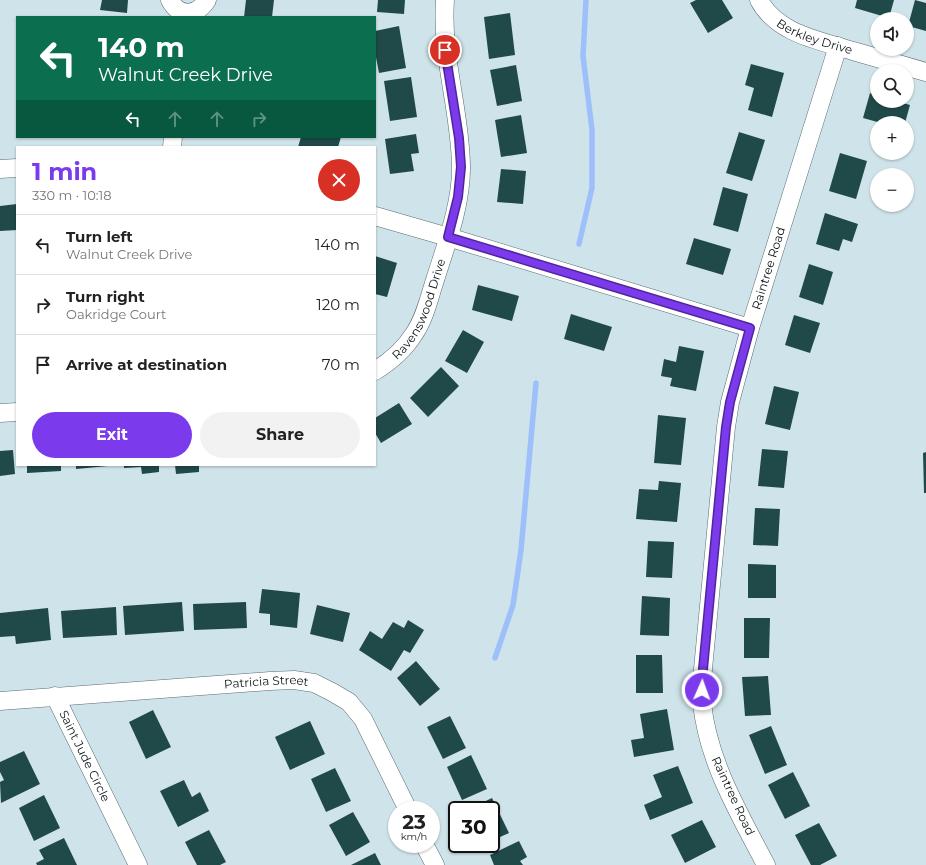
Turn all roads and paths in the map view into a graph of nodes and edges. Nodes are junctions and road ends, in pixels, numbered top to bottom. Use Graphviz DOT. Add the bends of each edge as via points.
graph roads {
  1 [pos="170,0"];
  2 [pos="207,0"];
  3 [pos="445,0"];
  4 [pos="759,0"];
  5 [pos="185,15"];
  6 [pos="838,46"];
  7 [pos="926,72"];
  8 [pos="16,168"];
  9 [pos="0,169"];
  10 [pos="376,216"];
  11 [pos="448,237"];
  12 [pos="750,328"];
  13 [pos="376,370"];
  14 [pos="16,412"];
  15 [pos="0,413"];
  16 [pos="55,696"];
  17 [pos="0,701"];
  18 [pos="404,801"];
  19 [pos="429,853"];
  20 [pos="138,865"];
  21 [pos="435,865"];
  22 [pos="766,865"];
  1 -- 5 [label="street" via="174,7"];
  2 -- 5 [label="street" via="198,10"];
  3 -- 11 [label="street, Ravenswood Drive" via="445,50 461,167 458,197"];
  4 -- 6 [label="street, Berkley Drive" via="773,17 787,27 806,38"];
  6 -- 7 [label="street, Berkley Drive"];
  6 -- 12 [label="street, Raintree Road"];
  8 -- 9 [label="street"];
  10 -- 11 [label="street"];
  11 -- 12 [label="street"];
  11 -- 13 [label="street, Ravenswood Drive" via="423,316 415,333 402,350"];
  12 -- 22 [label="street, Raintree Road" via="730,402 726,427 702,701 710,745 726,789"];
  14 -- 15 [label="street"];
  16 -- 17 [label="street, Saint Jude Circle"];
  16 -- 18 [label="street, Patricia Street" via="270,681 294,680 314,683 349,702 363,719"];
  16 -- 20 [label="street, Saint Jude Circle"];
  19 -- 21 [label="street"];
}
